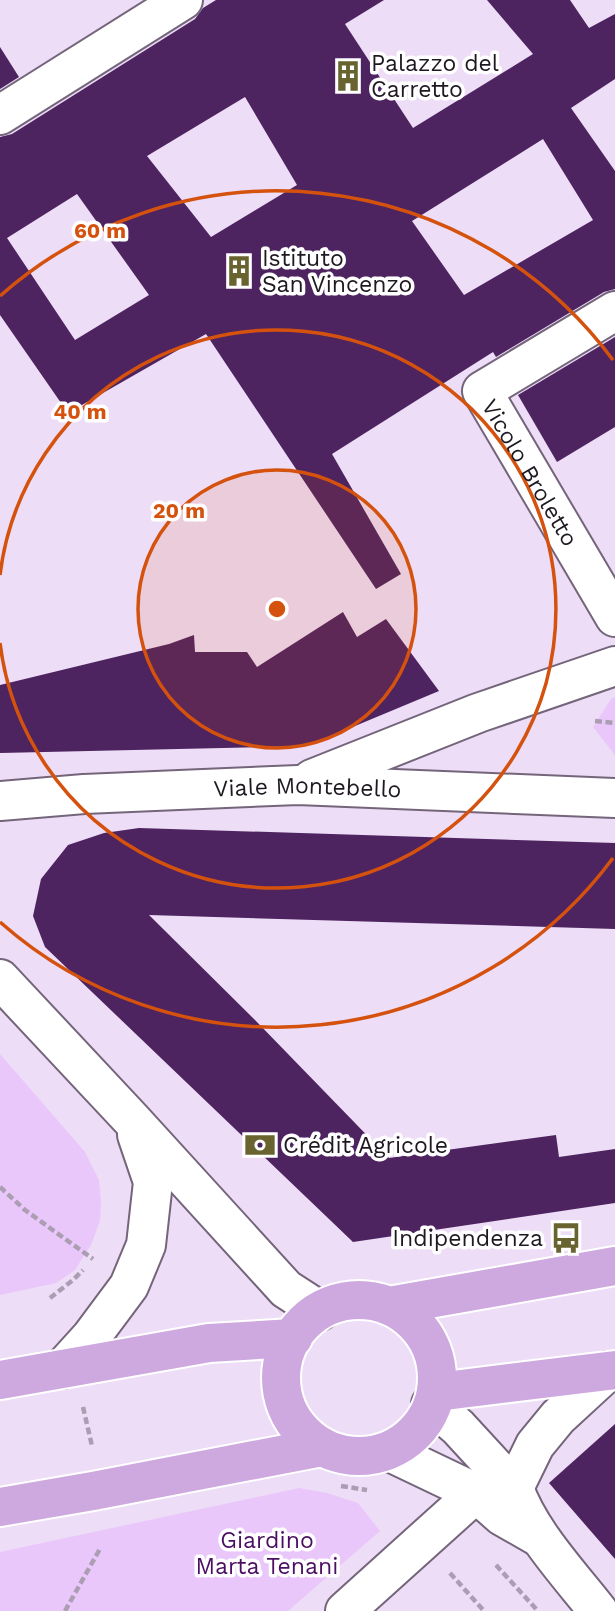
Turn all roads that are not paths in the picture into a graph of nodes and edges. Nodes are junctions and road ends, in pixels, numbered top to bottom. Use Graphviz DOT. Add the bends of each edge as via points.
graph roads {
  1 [pos="183,0"];
  2 [pos="0,115"];
  3 [pos="615,311"];
  4 [pos="615,617"];
  5 [pos="615,666"];
  6 [pos="298,785"];
  7 [pos="615,798"];
  8 [pos="0,801"];
  9 [pos="0,979"];
  10 [pos="132,1120"];
  11 [pos="615,1266"];
  12 [pos="389,1306"];
  13 [pos="320,1311"];
  14 [pos="293,1338"];
  15 [pos="68,1368"];
  16 [pos="612,1371"];
  17 [pos="0,1380"];
  18 [pos="434,1398"];
  19 [pos="322,1447"];
  20 [pos="388,1451"];
  21 [pos="514,1488"];
  22 [pos="476,1493"];
  23 [pos="0,1507"];
  24 [pos="542,1539"];
  25 [pos="345,1611"];
  26 [pos="598,1611"];
  1 -- 2 [label="street"];
  3 -- 4 [label="street, Vicolo Broletto" via="482,391"];
  5 -- 6 [label="street" via="478,713"];
  6 -- 7 [label="street, Viale Montebello"];
  6 -- 8 [label="street, Viale Montebello"];
  9 -- 10 [label="street"];
  10 -- 13 [label="street" via="286,1289"];
  10 -- 15 [label="street" via="153,1182 146,1245 129,1286"];
  11 -- 12 [label="main road"];
  12 -- 13 [label="main road" via="366,1300 342,1302"];
  12 -- 18 [label="main road" via="411,1320 428,1340 437,1365"];
  13 -- 14 [label="main road"];
  14 -- 15 [label="main road" via="209,1343"];
  14 -- 19 [label="main road" via="283,1361 281,1386 295,1422"];
  15 -- 17 [label="main road"];
  16 -- 18 [label="main road"];
  16 -- 21 [label="street" via="558,1417 535,1445"];
  18 -- 20 [label="main road" via="428,1416 410,1437"];
  18 -- 21 [label="street"];
  19 -- 20 [label="main road" via="343,1455"];
  19 -- 23 [label="main road"];
  20 -- 22 [label="street"];
  21 -- 24 [label="street"];
  22 -- 24 [label="street" via="502,1516"];
  22 -- 25 [label="street"];
  24 -- 26 [label="street"];
}
